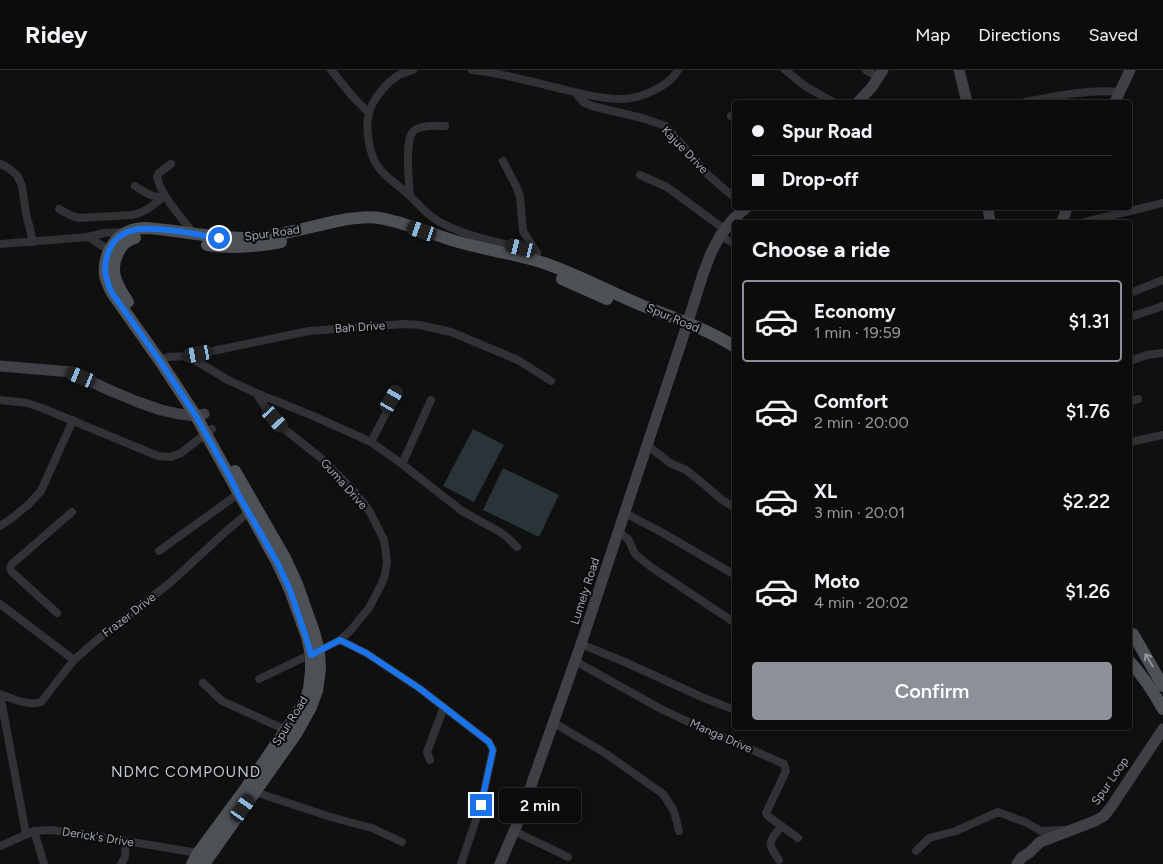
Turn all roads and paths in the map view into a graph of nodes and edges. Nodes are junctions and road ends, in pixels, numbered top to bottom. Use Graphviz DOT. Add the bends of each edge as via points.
graph roads {
  1 [pos="331,70"];
  2 [pos="413,70"];
  3 [pos="472,70"];
  4 [pos="678,70"];
  5 [pos="785,70"];
  6 [pos="866,70"];
  7 [pos="959,70"];
  8 [pos="1130,70"];
  9 [pos="881,74"];
  10 [pos="575,92"];
  11 [pos="1118,97"];
  12 [pos="830,100"];
  13 [pos="860,100"];
  14 [pos="966,100"];
  15 [pos="1036,100"];
  16 [pos="369,113"];
  17 [pos="445,126"];
  18 [pos="503,161"];
  19 [pos="0,164"];
  20 [pos="171,164"];
  21 [pos="640,175"];
  22 [pos="135,186"];
  23 [pos="732,195"];
  24 [pos="410,196"];
  25 [pos="164,198"];
  26 [pos="1163,203"];
  27 [pos="59,209"];
  28 [pos="744,210"];
  29 [pos="734,220"];
  30 [pos="1093,220"];
  31 [pos="732,222"];
  32 [pos="349,223"];
  33 [pos="127,232"];
  34 [pos="722,232"];
  35 [pos="194,234"];
  36 [pos="88,237"];
  37 [pos="732,241"];
  38 [pos="34,242"];
  39 [pos="0,244"];
  40 [pos="109,250"];
  41 [pos="536,252"];
  42 [pos="545,263"];
  43 [pos="1163,280"];
  44 [pos="1132,291"];
  45 [pos="1163,306"];
  46 [pos="1132,316"];
  47 [pos="687,327"];
  48 [pos="144,332"];
  49 [pos="732,345"];
  50 [pos="1163,352"];
  51 [pos="732,354"];
  52 [pos="188,356"];
  53 [pos="164,359"];
  54 [pos="1132,359"];
  55 [pos="0,366"];
  56 [pos="551,381"];
  57 [pos="398,390"];
  58 [pos="256,393"];
  59 [pos="0,400"];
  60 [pos="431,400"];
  61 [pos="200,415"];
  62 [pos="73,420"];
  63 [pos="209,431"];
  64 [pos="1163,435"];
  65 [pos="371,442"];
  66 [pos="1132,442"];
  67 [pos="647,445"];
  68 [pos="402,464"];
  69 [pos="236,479"];
  70 [pos="238,494"];
  71 [pos="732,506"];
  72 [pos="253,509"];
  73 [pos="72,512"];
  74 [pos="625,513"];
  75 [pos="0,526"];
  76 [pos="619,532"];
  77 [pos="517,547"];
  78 [pos="159,551"];
  79 [pos="732,573"];
  80 [pos="0,604"];
  81 [pos="57,613"];
  82 [pos="732,621"];
  83 [pos="1132,637"];
  84 [pos="340,640"];
  85 [pos="581,644"];
  86 [pos="315,653"];
  87 [pos="74,660"];
  88 [pos="575,660"];
  89 [pos="1132,664"];
  90 [pos="259,679"];
  91 [pos="203,683"];
  92 [pos="1163,686"];
  93 [pos="0,694"];
  94 [pos="444,707"];
  95 [pos="1,708"];
  96 [pos="732,709"];
  97 [pos="1163,709"];
  98 [pos="554,723"];
  99 [pos="1163,729"];
  100 [pos="286,730"];
  101 [pos="430,760"];
  102 [pos="250,790"];
  103 [pos="782,826"];
  104 [pos="1070,830"];
  105 [pos="34,831"];
  106 [pos="514,831"];
  107 [pos="679,831"];
  108 [pos="26,834"];
  109 [pos="798,838"];
  110 [pos="126,840"];
  111 [pos="402,842"];
  112 [pos="0,846"];
  113 [pos="916,851"];
  114 [pos="568,857"];
  115 [pos="198,860"];
  116 [pos="779,860"];
  117 [pos="503,863"];
  118 [pos="44,864"];
  119 [pos="121,864"];
  120 [pos="461,864"];
  121 [pos="1017,864"];
  1 -- 16 [label="street"];
  2 -- 16 [label="street" via="389,83"];
  3 -- 10 [label="street"];
  4 -- 10 [label="street" via="669,81 638,97 623,99"];
  5 -- 12 [label="street"];
  6 -- 9 [label="street"];
  7 -- 14 [label="street"];
  8 -- 11 [label="street"];
  9 -- 13 [label="street"];
  10 -- 23 [label="street, Kajue Drive" via="583,102 592,106 666,126 709,176"];
  11 -- 15 [label="street" via="1106,91"];
  16 -- 24 [label="street" via="369,146 375,163"];
  17 -- 24 [label="street" via="428,126 412,133 408,154"];
  18 -- 41 [label="street" via="520,197 523,231"];
  19 -- 38 [label="street" via="17,175 22,186"];
  20 -- 25 [label="street" via="156,177"];
  21 -- 34 [label="street" via="667,186"];
  22 -- 25 [label="street"];
  24 -- 41 [label="street" via="437,221 452,228"];
  25 -- 27 [label="street" via="132,215 78,218"];
  25 -- 35 [label="street"];
  26 -- 30 [label="street"];
  28 -- 29 [label="street, Lumely Road"];
  31 -- 34 [label="street, Lumely Road"];
  32 -- 35 [label="main road, Spur Road" via="244,238"];
  32 -- 42 [label="main road, Spur Road" via="362,217 377,218"];
  32 -- 47 [label="main road, Spur Road" via="385,226 539,271 615,303"];
  32 -- 48 [label="main road, Spur Road" via="259,246 217,246 152,236 131,239 119,250 113,270 120,290"];
  33 -- 35 [label="main road, Spur Road" via="146,228"];
  33 -- 36 [label="street"];
  33 -- 40 [label="main road"];
  34 -- 37 [label="street"];
  34 -- 47 [label="street, Lumely Road" via="702,274"];
  36 -- 38 [label="street"];
  36 -- 40 [label="street"];
  38 -- 39 [label="street"];
  40 -- 48 [label="main road, Spur Road" via="105,273 107,283"];
  41 -- 42 [label="street"];
  42 -- 47 [label="main road, Spur Road"];
  43 -- 44 [label="street"];
  45 -- 46 [label="street"];
  47 -- 49 [label="main road, Spur Road" via="716,336"];
  47 -- 51 [label="main road, Spur Road"];
  47 -- 67 [label="street, Lumely Road"];
  48 -- 53 [label="main road, Spur Road"];
  50 -- 54 [label="street"];
  52 -- 53 [label="street, Bah Drive"];
  52 -- 56 [label="street, Bah Drive" via="309,331 420,325 451,332 502,353"];
  52 -- 58 [label="street"];
  53 -- 61 [label="main road, Spur Road"];
  55 -- 61 [label="street" via="71,372 161,410"];
  57 -- 65 [label="street"];
  58 -- 65 [label="street"];
  58 -- 84 [label="street, Guma Drive" via="283,428 321,458 350,487 371,514 384,540 386,561 382,586 369,608"];
  59 -- 62 [label="street" via="34,406"];
  60 -- 68 [label="street"];
  61 -- 63 [label="main road, Spur Road"];
  62 -- 63 [label="street" via="158,456 171,457 181,453"];
  62 -- 75 [label="street" via="41,490 28,505"];
  63 -- 69 [label="main road, Spur Road"];
  64 -- 66 [label="street"];
  65 -- 68 [label="street"];
  67 -- 71 [label="street"];
  67 -- 74 [label="street, Lumely Road"];
  68 -- 77 [label="street" via="434,491 500,532"];
  69 -- 70 [label="main road, Spur Road"];
  69 -- 72 [label="main road, Spur Road"];
  70 -- 72 [label="main road, Spur Road"];
  70 -- 78 [label="street"];
  72 -- 86 [label="main road, Spur Road" via="297,584 306,607"];
  72 -- 87 [label="street, Frazer Drive" via="171,582"];
  73 -- 81 [label="street" via="10,567"];
  74 -- 76 [label="street, Lumely Road"];
  74 -- 79 [label="street"];
  76 -- 82 [label="street" via="628,539 635,554 651,567"];
  76 -- 85 [label="street, Lumely Road"];
  80 -- 87 [label="street"];
  92 -- 83 [label="main road, one-way"];
  84 -- 86 [label="street, Guma Drive"];
  84 -- 94 [label="street" via="366,653"];
  85 -- 88 [label="street, Lumely Road"];
  85 -- 96 [label="street"];
  86 -- 90 [label="street, Guma Drive"];
  86 -- 100 [label="main road, Spur Road" via="304,703"];
  86 -- 102 [label="main road, Spur Road" via="320,670 311,707 296,734"];
  87 -- 93 [label="street, Frazer Drive" via="42,702 28,703"];
  88 -- 98 [label="street, Lumely Road"];
  88 -- 103 [label="street, Manga Drive" via="675,716 784,764 786,771 766,812"];
  89 -- 97 [label="main road"];
  91 -- 100 [label="street" via="222,701"];
  93 -- 95 [label="street"];
  94 -- 101 [label="street" via="427,752"];
  94 -- 120 [label="street" via="489,742 493,750 481,805"];
  95 -- 108 [label="street"];
  98 -- 106 [label="street, Lumely Road"];
  98 -- 107 [label="street" via="605,753 663,794 674,811"];
  99 -- 104 [label="street, Spur Loop" via="1104,816"];
  100 -- 102 [label="main road, Spur Road"];
  102 -- 111 [label="street" via="372,828"];
  102 -- 115 [label="main road, Spur Road"];
  103 -- 109 [label="street, Manga Drive"];
  103 -- 116 [label="street" via="770,841 770,847"];
  104 -- 113 [label="street" via="1041,831 998,812 956,831 929,838"];
  104 -- 121 [label="street, Spur Loop" via="1040,842"];
  105 -- 108 [label="street, Derick's Drive"];
  105 -- 110 [label="street, Derick's Drive" via="51,830"];
  105 -- 118 [label="street"];
  106 -- 114 [label="street"];
  106 -- 117 [label="street, Lumely Road"];
  108 -- 112 [label="street, Derick's Drive"];
  110 -- 115 [label="street, Derick's Drive"];
  110 -- 119 [label="street"];
}
